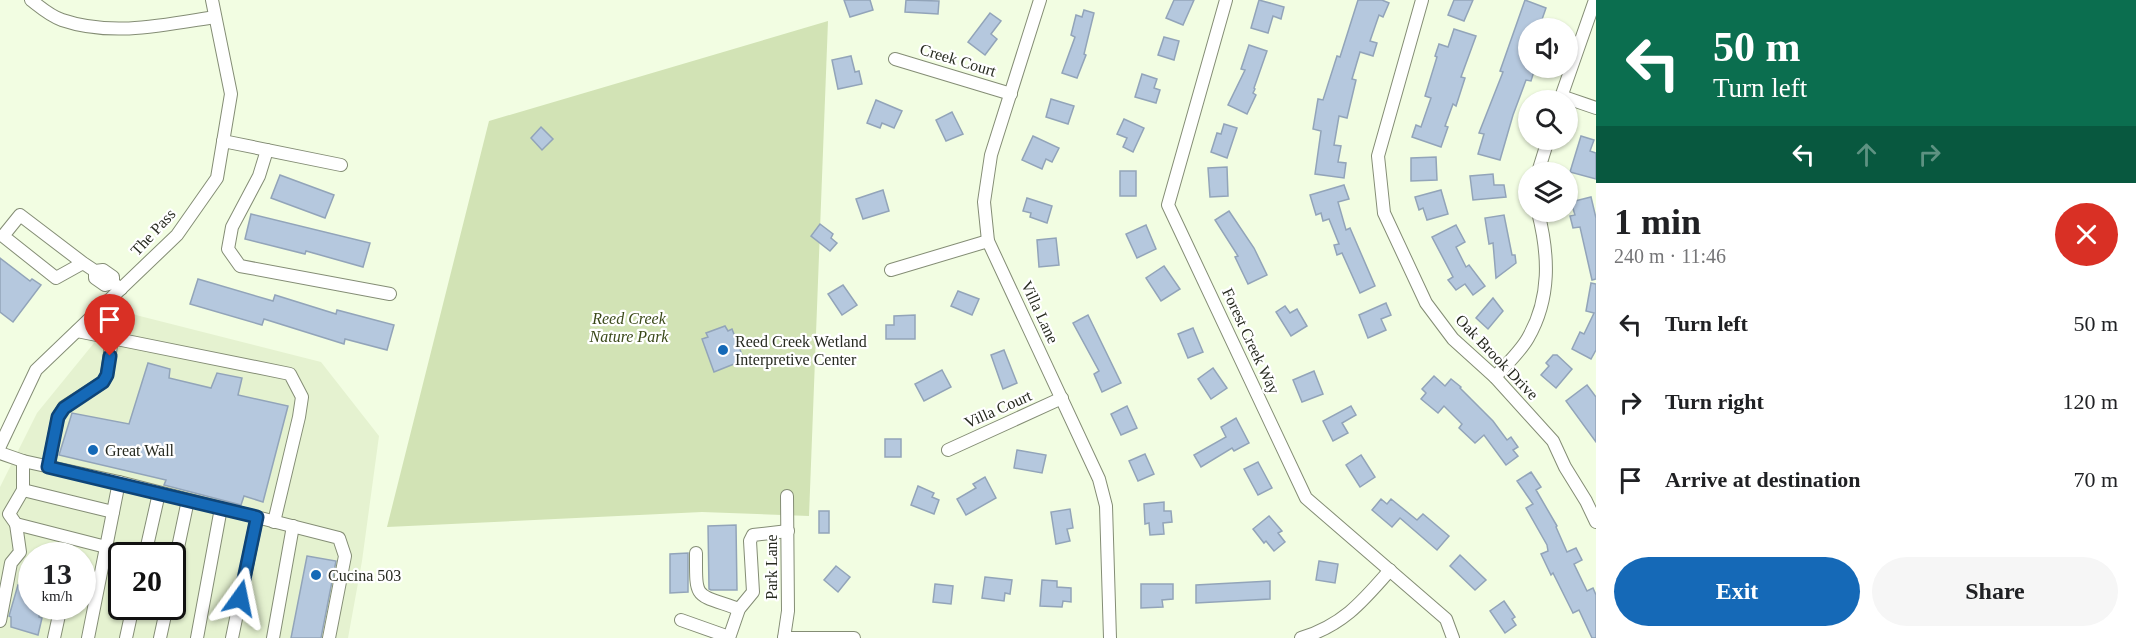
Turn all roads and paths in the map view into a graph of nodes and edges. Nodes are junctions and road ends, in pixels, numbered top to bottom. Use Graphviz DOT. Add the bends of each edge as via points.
graph roads {
  1 [pos="31,0"];
  2 [pos="212,0"];
  3 [pos="1040,0"];
  4 [pos="1226,0"];
  5 [pos="1422,0"];
  6 [pos="1595,0"];
  7 [pos="215,16"];
  8 [pos="896,59"];
  9 [pos="1563,90"];
  10 [pos="1011,94"];
  11 [pos="1578,103"];
  12 [pos="1596,108"];
  13 [pos="223,141"];
  14 [pos="267,150"];
  15 [pos="341,165"];
  16 [pos="1541,222"];
  17 [pos="988,241"];
  18 [pos="83,263"];
  19 [pos="891,270"];
  20 [pos="117,286"];
  21 [pos="390,294"];
  22 [pos="77,331"];
  23 [pos="112,338"];
  24 [pos="1495,377"];
  25 [pos="1062,398"];
  26 [pos="0,446"];
  27 [pos="948,450"];
  28 [pos="0,453"];
  29 [pos="23,461"];
  30 [pos="48,467"];
  31 [pos="119,482"];
  32 [pos="23,490"];
  33 [pos="159,493"];
  34 [pos="787,496"];
  35 [pos="1591,498"];
  36 [pos="188,500"];
  37 [pos="221,508"];
  38 [pos="113,512"];
  39 [pos="257,517"];
  40 [pos="274,522"];
  41 [pos="1596,522"];
  42 [pos="16,524"];
  43 [pos="293,526"];
  44 [pos="788,531"];
  45 [pos="19,542"];
  46 [pos="148,542"];
  47 [pos="179,542"];
  48 [pos="106,547"];
  49 [pos="696,553"];
  50 [pos="18,554"];
  51 [pos="1390,570"];
  52 [pos="739,609"];
  53 [pos="58,620"];
  54 [pos="130,620"];
  55 [pos="164,620"];
  56 [pos="681,620"];
  57 [pos="0,621"];
  58 [pos="729,637"];
  59 [pos="54,638"];
  60 [pos="88,638"];
  61 [pos="126,638"];
  62 [pos="160,638"];
  63 [pos="197,638"];
  64 [pos="232,638"];
  65 [pos="273,638"];
  66 [pos="329,638"];
  67 [pos="784,638"];
  68 [pos="854,638"];
  69 [pos="1110,638"];
  70 [pos="1301,638"];
  71 [pos="1453,638"];
  1 -- 7 [label="street" via="61,20 96,28 150,28"];
  2 -- 7 [label="street, The Pass"];
  3 -- 10 [label="street, Villa Lane"];
  4 -- 51 [label="street, Forest Creek Way" via="1168,205 1306,498"];
  5 -- 24 [label="street, Oak Brook Drive" via="1378,156 1384,213 1426,303 1453,339"];
  6 -- 9 [label="street"];
  7 -- 13 [label="street, The Pass" via="231,94"];
  8 -- 10 [label="street, Creek Court"];
  10 -- 17 [label="street, Villa Lane" via="991,155 984,202"];
  11 -- 12 [label="street"];
  13 -- 14 [label="street"];
  13 -- 20 [label="street, The Pass" via="217,178 177,235"];
  14 -- 15 [label="street"];
  14 -- 21 [label="street" via="259,176 232,227 228,249 240,266"];
  16 -- 24 [label="street" via="1548,270 1539,316 1527,339"];
  17 -- 19 [label="street"];
  17 -- 25 [label="street, Villa Lane"];
  18 -- 18 [label="street" via="20,215 3,236 56,278"];
  18 -- 20 [label="street" via="95,271 103,270"];
  20 -- 22 [label="street, The Pass"];
  22 -- 23 [label="street"];
  22 -- 26 [label="street, The Pass" via="36,370"];
  23 -- 30 [label="street" via="103,382 64,408 58,417"];
  23 -- 40 [label="street" via="290,374 302,397"];
  24 -- 35 [label="street, Oak Brook Drive" via="1553,441 1565,467"];
  25 -- 27 [label="street, Villa Court"];
  25 -- 69 [label="street, Villa Lane" via="1099,479 1106,506"];
  28 -- 29 [label="street"];
  29 -- 30 [label="street"];
  29 -- 32 [label="street"];
  30 -- 31 [label="street"];
  31 -- 33 [label="street"];
  31 -- 38 [label="street"];
  32 -- 38 [label="street"];
  32 -- 42 [label="street" via="9,514"];
  33 -- 36 [label="street"];
  33 -- 46 [label="street"];
  34 -- 44 [label="street, Park Lane"];
  35 -- 41 [label="street, Oak Brook Drive"];
  36 -- 37 [label="street"];
  36 -- 47 [label="street"];
  37 -- 39 [label="street"];
  37 -- 63 [label="street"];
  38 -- 48 [label="street"];
  39 -- 40 [label="street"];
  39 -- 64 [label="street"];
  40 -- 43 [label="street"];
  42 -- 45 [label="street"];
  42 -- 48 [label="street"];
  43 -- 65 [label="street"];
  43 -- 66 [label="street" via="339,538 345,556"];
  44 -- 52 [label="street" via="753,535 753,592"];
  44 -- 67 [label="street, Park Lane"];
  48 -- 60 [label="street"];
  49 -- 52 [label="street" via="698,592"];
  50 -- 57 [label="street" via="11,563"];
  51 -- 70 [label="street" via="1339,622"];
  51 -- 71 [label="street, Forest Creek Way" via="1446,619"];
  52 -- 58 [label="street"];
  53 -- 59 [label="street"];
  54 -- 61 [label="street"];
  55 -- 62 [label="street"];
  56 -- 58 [label="street"];
  67 -- 68 [label="street"];
}
